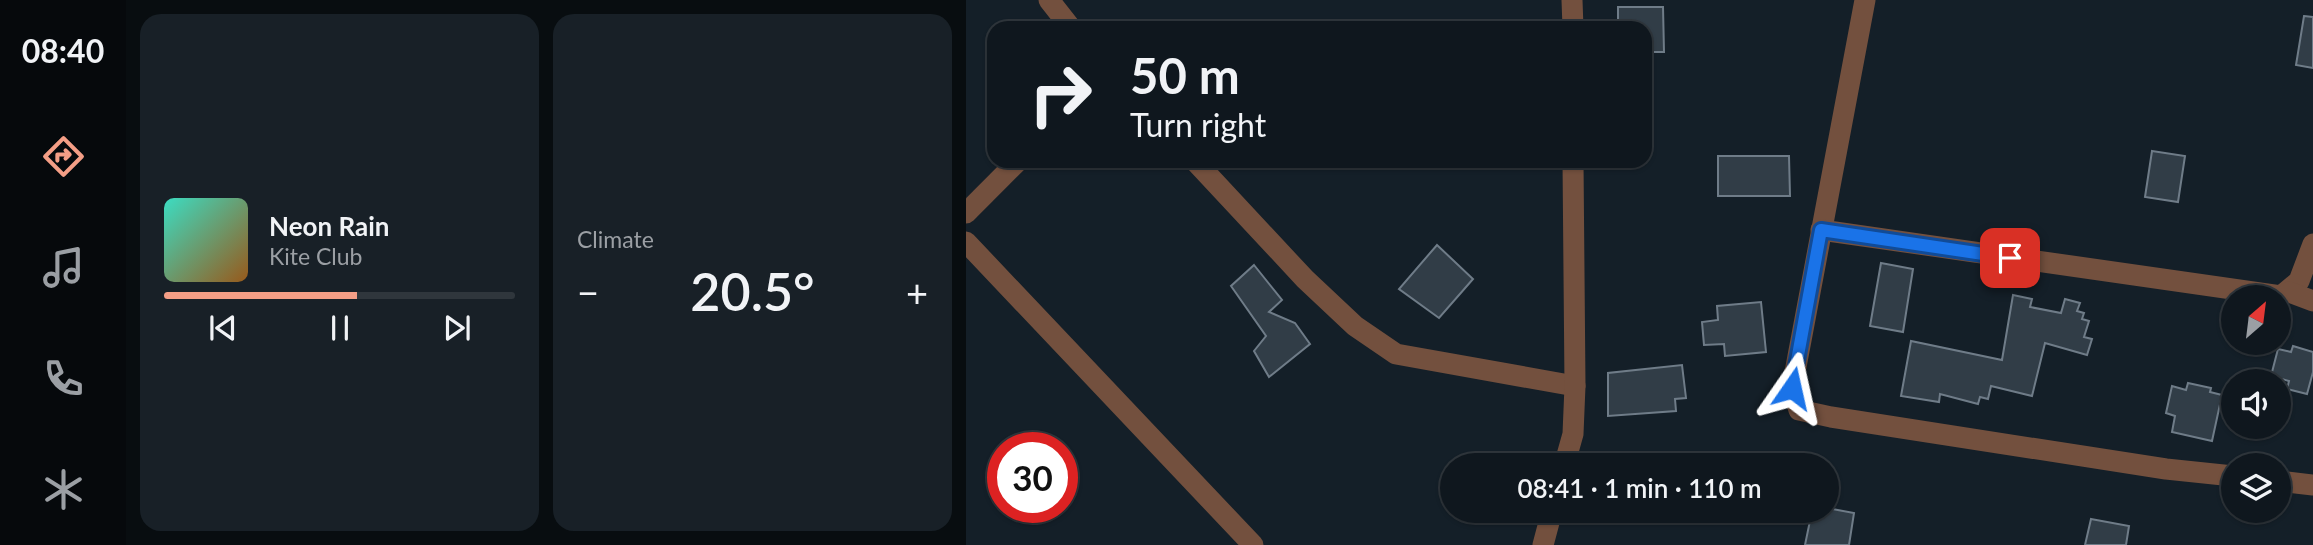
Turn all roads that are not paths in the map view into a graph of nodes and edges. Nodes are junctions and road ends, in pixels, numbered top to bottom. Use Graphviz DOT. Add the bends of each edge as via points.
graph roads {
  1 [pos="1049,0"];
  2 [pos="1573,0"];
  3 [pos="1865,0"];
  4 [pos="1066,21"];
  5 [pos="1573,21"];
  6 [pos="1011,168"];
  7 [pos="1202,168"];
  8 [pos="1573,168"];
  9 [pos="966,213"];
  10 [pos="1821,230"];
  11 [pos="966,242"];
  12 [pos="2313,244"];
  13 [pos="2221,287"];
  14 [pos="2291,290"];
  15 [pos="2291,293"];
  16 [pos="2313,301"];
  17 [pos="1575,387"];
  18 [pos="1568,453"];
  19 [pos="2221,475"];
  20 [pos="2291,482"];
  21 [pos="2313,485"];
  22 [pos="1548,523"];
  23 [pos="1253,545"];
  24 [pos="1542,545"];
  1 -- 4 [label="street"];
  2 -- 5 [label="street"];
  3 -- 10 [label="street"];
  6 -- 9 [label="street"];
  7 -- 17 [label="street" via="1305,279 1355,326 1396,354"];
  8 -- 17 [label="street"];
  10 -- 13 [label="street"];
  10 -- 19 [label="street" via="1792,388 1800,410"];
  11 -- 23 [label="street"];
  12 -- 14 [label="street"];
  15 -- 16 [label="street"];
  17 -- 18 [label="street"];
  20 -- 21 [label="street"];
  22 -- 24 [label="street"];
}
